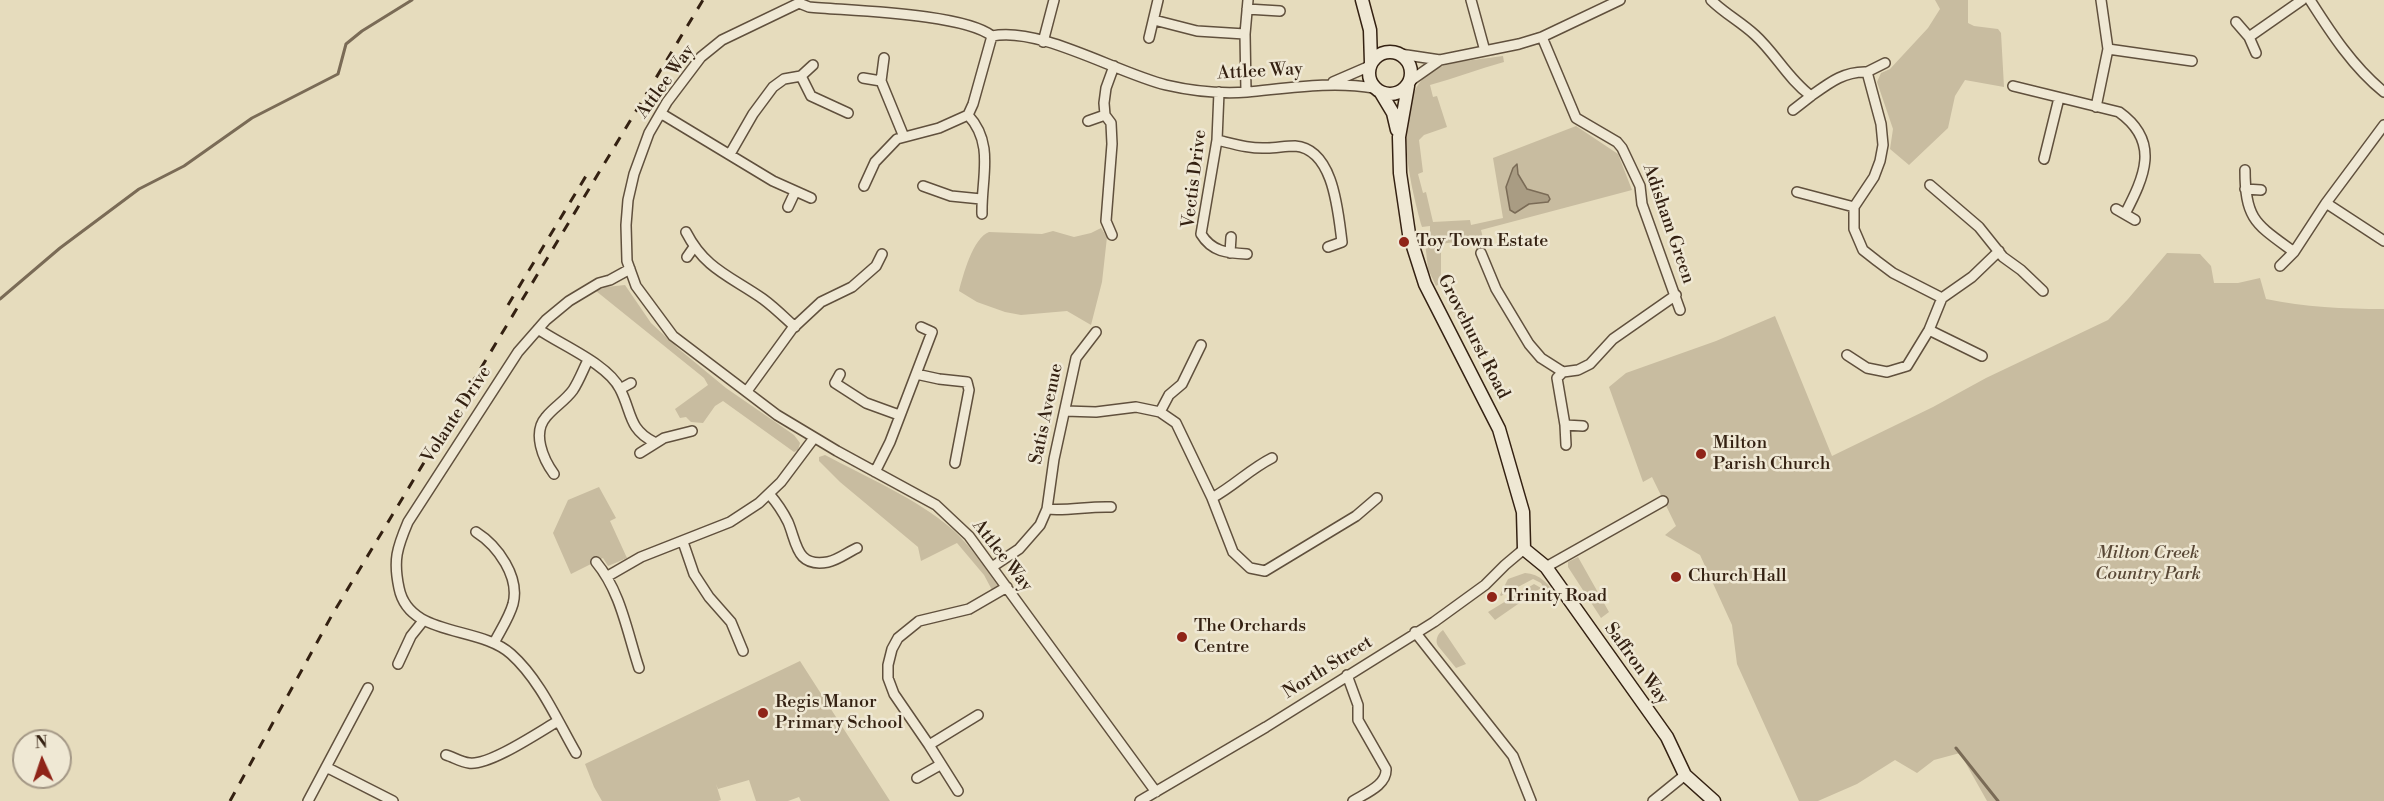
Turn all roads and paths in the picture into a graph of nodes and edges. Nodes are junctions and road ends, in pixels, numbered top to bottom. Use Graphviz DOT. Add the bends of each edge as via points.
graph roads {
  1 [pos="1054,0"];
  2 [pos="1158,0"];
  3 [pos="1362,0"];
  4 [pos="1471,0"];
  5 [pos="1620,0"];
  6 [pos="1711,0"];
  7 [pos="2101,0"];
  8 [pos="2302,0"];
  9 [pos="2310,0"];
  10 [pos="799,2"];
  11 [pos="1608,3"];
  12 [pos="1248,5"];
  13 [pos="1280,10"];
  14 [pos="1154,20"];
  15 [pos="2236,22"];
  16 [pos="1370,30"];
  17 [pos="1245,34"];
  18 [pos="992,36"];
  19 [pos="1542,37"];
  20 [pos="2249,37"];
  21 [pos="1149,38"];
  22 [pos="1042,42"];
  23 [pos="2108,49"];
  24 [pos="1485,51"];
  25 [pos="1397,53"];
  26 [pos="2256,53"];
  27 [pos="885,58"];
  28 [pos="1440,60"];
  29 [pos="2192,61"];
  30 [pos="1884,63"];
  31 [pos="1371,64"];
  32 [pos="813,65"];
  33 [pos="1114,66"];
  34 [pos="1867,72"];
  35 [pos="801,76"];
  36 [pos="863,78"];
  37 [pos="881,81"];
  38 [pos="1409,83"];
  39 [pos="1325,84"];
  40 [pos="2013,86"];
  41 [pos="1378,90"];
  42 [pos="1219,92"];
  43 [pos="1246,92"];
  44 [pos="2384,92"];
  45 [pos="1811,96"];
  46 [pos="2059,98"];
  47 [pos="2096,108"];
  48 [pos="1793,110"];
  49 [pos="848,113"];
  50 [pos="662,114"];
  51 [pos="968,115"];
  52 [pos="1105,115"];
  53 [pos="1088,121"];
  54 [pos="2384,125"];
  55 [pos="1399,137"];
  56 [pos="904,138"];
  57 [pos="1217,140"];
  58 [pos="730,154"];
  59 [pos="2044,159"];
  60 [pos="2245,170"];
  61 [pos="1930,184"];
  62 [pos="864,186"];
  63 [pos="923,186"];
  64 [pos="2245,189"];
  65 [pos="2262,190"];
  66 [pos="795,192"];
  67 [pos="1797,192"];
  68 [pos="811,198"];
  69 [pos="981,198"];
  70 [pos="2326,203"];
  71 [pos="788,207"];
  72 [pos="1854,207"];
  73 [pos="982,214"];
  74 [pos="2136,220"];
  75 [pos="686,231"];
  76 [pos="1112,235"];
  77 [pos="1231,237"];
  78 [pos="1354,240"];
  79 [pos="2384,241"];
  80 [pos="1342,242"];
  81 [pos="694,248"];
  82 [pos="1328,248"];
  83 [pos="1999,251"];
  84 [pos="2294,252"];
  85 [pos="1230,253"];
  86 [pos="1481,253"];
  87 [pos="882,254"];
  88 [pos="1247,254"];
  89 [pos="687,257"];
  90 [pos="2280,266"];
  91 [pos="630,269"];
  92 [pos="2043,291"];
  93 [pos="1676,295"];
  94 [pos="1942,298"];
  95 [pos="1680,310"];
  96 [pos="795,327"];
  97 [pos="921,327"];
  98 [pos="538,329"];
  99 [pos="1929,330"];
  100 [pos="1096,332"];
  101 [pos="1201,345"];
  102 [pos="1847,355"];
  103 [pos="1982,356"];
  104 [pos="588,360"];
  105 [pos="1563,372"];
  106 [pos="840,374"];
  107 [pos="916,374"];
  108 [pos="632,383"];
  109 [pos="620,389"];
  110 [pos="747,391"];
  111 [pos="1065,411"];
  112 [pos="1160,412"];
  113 [pos="899,415"];
  114 [pos="1565,425"];
  115 [pos="1583,426"];
  116 [pos="692,431"];
  117 [pos="814,438"];
  118 [pos="654,442"];
  119 [pos="1566,445"];
  120 [pos="640,453"];
  121 [pos="1272,458"];
  122 [pos="955,463"];
  123 [pos="875,472"];
  124 [pos="554,474"];
  125 [pos="770,495"];
  126 [pos="1212,498"];
  127 [pos="1377,498"];
  128 [pos="1662,501"];
  129 [pos="1111,507"];
  130 [pos="1047,509"];
  131 [pos="476,532"];
  132 [pos="683,542"];
  133 [pos="857,548"];
  134 [pos="1524,549"];
  135 [pos="596,562"];
  136 [pos="992,567"];
  137 [pos="1546,567"];
  138 [pos="608,576"];
  139 [pos="1007,587"];
  140 [pos="423,621"];
  141 [pos="1415,632"];
  142 [pos="494,643"];
  143 [pos="743,651"];
  144 [pos="398,664"];
  145 [pos="639,668"];
  146 [pos="1347,675"];
  147 [pos="368,688"];
  148 [pos="978,715"];
  149 [pos="558,721"];
  150 [pos="929,745"];
  151 [pos="576,753"];
  152 [pos="446,755"];
  153 [pos="940,765"];
  154 [pos="326,767"];
  155 [pos="1685,775"];
  156 [pos="917,778"];
  157 [pos="958,791"];
  158 [pos="1156,792"];
  159 [pos="308,801"];
  160 [pos="393,801"];
  161 [pos="1140,801"];
  162 [pos="1353,801"];
  163 [pos="1531,801"];
  164 [pos="1653,801"];
  165 [pos="1714,801"];
  1 -- 22 [label="street"];
  2 -- 14 [label="street"];
  3 -- 16 [label="street"];
  4 -- 24 [label="street"];
  5 -- 11 [label="street"];
  6 -- 45 [label="street" via="1756,35"];
  7 -- 23 [label="street"];
  8 -- 20 [label="street"];
  9 -- 44 [label="street" via="2341,46"];
  10 -- 18 [label="street, Attlee Way" via="809,7 968,24"];
  10 -- 50 [label="street, Attlee Way" via="736,32 708,51 683,80"];
  11 -- 19 [label="street"];
  12 -- 13 [label="street"];
  12 -- 17 [label="street"];
  14 -- 17 [label="street" via="1197,31"];
  14 -- 21 [label="street"];
  15 -- 20 [label="street"];
  16 -- 25 [label="street"];
  16 -- 31 [label="street"];
  17 -- 43 [label="street"];
  18 -- 22 [label="street, Attlee Way" via="1015,34"];
  18 -- 51 [label="street"];
  19 -- 24 [label="street"];
  19 -- 93 [label="street, Adisham Green" via="1576,118 1617,142 1630,163"];
  20 -- 26 [label="street"];
  22 -- 33 [label="street, Attlee Way"];
  23 -- 29 [label="street"];
  23 -- 47 [label="street"];
  24 -- 28 [label="street"];
  25 -- 28 [label="street"];
  25 -- 31 [label="street" via="1380,54"];
  25 -- 38 [label="street" via="1411,67"];
  27 -- 37 [label="street"];
  28 -- 38 [label="street"];
  30 -- 34 [label="street"];
  31 -- 39 [label="street, Attlee Way"];
  31 -- 41 [label="street" via="1369,78"];
  32 -- 35 [label="street"];
  33 -- 42 [label="street, Attlee Way" via="1165,84"];
  33 -- 52 [label="street" via="1106,88"];
  34 -- 45 [label="street" via="1853,71 1840,76"];
  34 -- 72 [label="street" via="1883,145 1874,177"];
  35 -- 49 [label="street" via="811,96"];
  35 -- 58 [label="street" via="784,79 773,87"];
  36 -- 37 [label="street"];
  37 -- 56 [label="street"];
  38 -- 41 [label="street" via="1395,94"];
  38 -- 55 [label="street, Grovehurst Road"];
  39 -- 41 [label="street, Attlee Way"];
  39 -- 43 [label="street, Attlee Way"];
  40 -- 46 [label="street"];
  41 -- 55 [label="street, Grovehurst Road" via="1393,113"];
  42 -- 43 [label="street, Attlee Way"];
  42 -- 57 [label="street, Vectis Drive"];
  45 -- 48 [label="street"];
  46 -- 47 [label="street"];
  46 -- 59 [label="street"];
  47 -- 74 [label="street" via="2119,112 2128,119 2138,131 2147,154 2141,177 2120,212"];
  50 -- 58 [label="street"];
  50 -- 91 [label="street, Attlee Way" via="649,133 628,200"];
  51 -- 56 [label="street"];
  51 -- 69 [label="street" via="979,130 986,152"];
  52 -- 53 [label="street"];
  52 -- 76 [label="street" via="1111,123 1106,221"];
  54 -- 70 [label="street"];
  55 -- 134 [label="street, Grovehurst Road" via="1400,173 1417,263 1499,429 1522,512"];
  56 -- 62 [label="street" via="890,145 875,162"];
  57 -- 80 [label="street" via="1245,147 1296,146 1317,156 1337,197"];
  57 -- 85 [label="street, Vectis Drive" via="1201,234 1210,246"];
  58 -- 66 [label="street"];
  60 -- 64 [label="street"];
  61 -- 83 [label="street" via="1979,227"];
  63 -- 69 [label="street" via="951,196"];
  64 -- 65 [label="street"];
  64 -- 84 [label="street" via="2251,215 2261,228"];
  66 -- 68 [label="street"];
  66 -- 71 [label="street"];
  67 -- 72 [label="street"];
  69 -- 73 [label="street"];
  70 -- 79 [label="street"];
  70 -- 84 [label="street"];
  72 -- 94 [label="street" via="1854,229 1863,250 1893,273"];
  75 -- 81 [label="street"];
  77 -- 85 [label="street"];
  78 -- 80 [label="street"];
  80 -- 82 [label="street"];
  81 -- 89 [label="street"];
  81 -- 96 [label="street" via="719,273 762,298"];
  83 -- 92 [label="street"];
  83 -- 94 [label="street"];
  84 -- 90 [label="street"];
  85 -- 88 [label="street, Vectis Drive"];
  86 -- 105 [label="street" via="1496,289 1529,344 1540,358"];
  87 -- 96 [label="street" via="876,266 852,287 821,302"];
  91 -- 98 [label="street, Volante Drive" via="569,301"];
  91 -- 110 [label="street, Attlee Way" via="644,299 673,336"];
  93 -- 95 [label="street, Adisham Green"];
  93 -- 105 [label="street" via="1613,339 1590,364"];
  94 -- 99 [label="street"];
  96 -- 110 [label="street"];
  97 -- 107 [label="street" via="932,332"];
  98 -- 104 [label="street"];
  98 -- 140 [label="street, Volante Drive" via="518,352 449,458 408,522 398,547 395,567 400,594 408,610"];
  99 -- 102 [label="street" via="1907,366 1887,372 1867,368"];
  99 -- 103 [label="street"];
  100 -- 111 [label="street, Satis Avenue" via="1076,358"];
  101 -- 112 [label="street" via="1182,384 1168,395"];
  104 -- 109 [label="street" via="610,375"];
  104 -- 124 [label="street" via="573,390 545,418 539,441 545,462"];
  105 -- 114 [label="street" via="1557,378"];
  106 -- 113 [label="street" via="835,383 866,403"];
  107 -- 113 [label="street"];
  107 -- 122 [label="street" via="967,382 969,390"];
  108 -- 109 [label="street"];
  109 -- 118 [label="street" via="638,431"];
  110 -- 117 [label="street, Attlee Way"];
  111 -- 112 [label="street" via="1136,407"];
  111 -- 130 [label="street, Satis Avenue"];
  112 -- 126 [label="street" via="1176,423"];
  113 -- 123 [label="street" via="891,442"];
  114 -- 115 [label="street"];
  114 -- 119 [label="street"];
  116 -- 118 [label="street"];
  117 -- 123 [label="street, Attlee Way"];
  117 -- 125 [label="street"];
  118 -- 120 [label="street"];
  121 -- 126 [label="street"];
  123 -- 136 [label="street, Attlee Way" via="936,505 969,536"];
  125 -- 132 [label="street" via="730,522"];
  125 -- 133 [label="street" via="789,524 803,558 830,562"];
  126 -- 127 [label="street" via="1233,552 1250,568 1265,572 1356,516"];
  128 -- 137 [label="street"];
  129 -- 130 [label="street"];
  130 -- 136 [label="street, Satis Avenue" via="1029,540"];
  131 -- 142 [label="street" via="490,541 502,557 514,586 513,604"];
  132 -- 138 [label="street" via="641,557"];
  132 -- 143 [label="street" via="701,586 731,622"];
  134 -- 137 [label="street, Saffron Way"];
  134 -- 141 [label="street, North Street" via="1470,597"];
  135 -- 138 [label="street"];
  136 -- 139 [label="street, Attlee Way"];
  137 -- 155 [label="street, Saffron Way" via="1666,737"];
  138 -- 145 [label="street"];
  139 -- 150 [label="street" via="969,609 919,621 891,649 888,678 894,694"];
  139 -- 158 [label="street, Attlee Way"];
  140 -- 142 [label="street, Volante Drive"];
  140 -- 144 [label="street"];
  141 -- 146 [label="street, North Street"];
  141 -- 163 [label="street" via="1513,756"];
  142 -- 149 [label="street, Volante Drive" via="524,667"];
  146 -- 158 [label="street, North Street"];
  146 -- 162 [label="street" via="1358,705 1358,720 1386,769 1384,781"];
  147 -- 154 [label="street"];
  148 -- 150 [label="street"];
  149 -- 151 [label="street, Volante Drive"];
  149 -- 152 [label="street" via="509,750 479,762 471,764"];
  150 -- 153 [label="street"];
  153 -- 156 [label="street"];
  153 -- 157 [label="street"];
  154 -- 159 [label="street"];
  154 -- 160 [label="street"];
  155 -- 164 [label="street"];
  155 -- 165 [label="street, Saffron Way"];
  158 -- 161 [label="street, North Street"];
}
